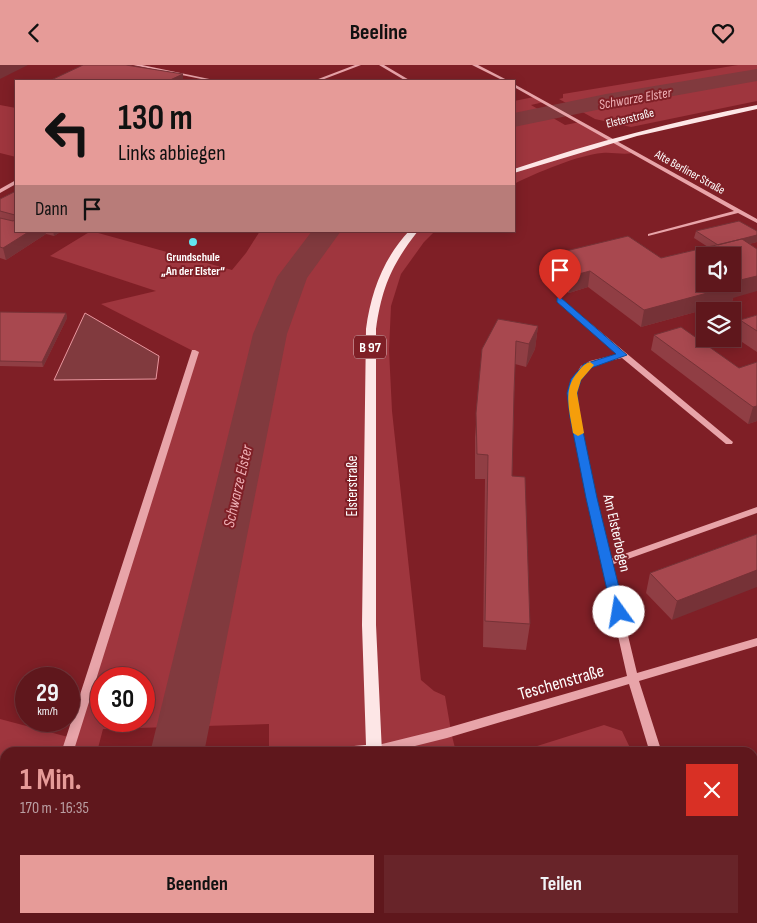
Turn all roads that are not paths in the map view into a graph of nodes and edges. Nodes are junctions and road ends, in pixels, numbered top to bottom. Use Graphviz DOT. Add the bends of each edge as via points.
graph roads {
  1 [pos="135,65"];
  2 [pos="358,65"];
  3 [pos="381,65"];
  4 [pos="474,65"];
  5 [pos="205,80"];
  6 [pos="318,80"];
  7 [pos="408,80"];
  8 [pos="505,80"];
  9 [pos="515,86"];
  10 [pos="757,107"];
  11 [pos="613,140"];
  12 [pos="515,171"];
  13 [pos="15,183"];
  14 [pos="0,191"];
  15 [pos="739,211"];
  16 [pos="756,220"];
  17 [pos="413,232"];
  18 [pos="650,235"];
  19 [pos="560,300"];
  20 [pos="195,352"];
  21 [pos="623,355"];
  22 [pos="729,442"];
  23 [pos="757,510"];
  24 [pos="607,563"];
  25 [pos="757,642"];
  26 [pos="633,679"];
  27 [pos="69,747"];
  28 [pos="374,747"];
  29 [pos="393,747"];
  30 [pos="654,747"];
  1 -- 5 [label="street"];
  2 -- 6 [label="street"];
  3 -- 7 [label="street"];
  4 -- 8 [label="street"];
  9 -- 11 [label="street"];
  10 -- 11 [label="main road, Elsterstraße"];
  11 -- 12 [label="main road, Elsterstraße"];
  11 -- 15 [label="street, Alte Berliner Straße"];
  13 -- 14 [label="street"];
  15 -- 16 [label="street, Alte Berliner Straße"];
  15 -- 18 [label="street"];
  17 -- 28 [label="main road, Elsterstraße / B 97" via="400,248 377,294 371,329 369,625"];
  19 -- 21 [label="street"];
  20 -- 27 [label="street"];
  21 -- 22 [label="street"];
  21 -- 24 [label="street, Am Elsterbogen" via="584,368 572,393"];
  23 -- 24 [label="street"];
  24 -- 26 [label="street, Am Elsterbogen"];
  25 -- 26 [label="street, Teschenstraße"];
  26 -- 29 [label="street, Teschenstraße"];
  26 -- 30 [label="street, Am Elsterbogen"];
}
